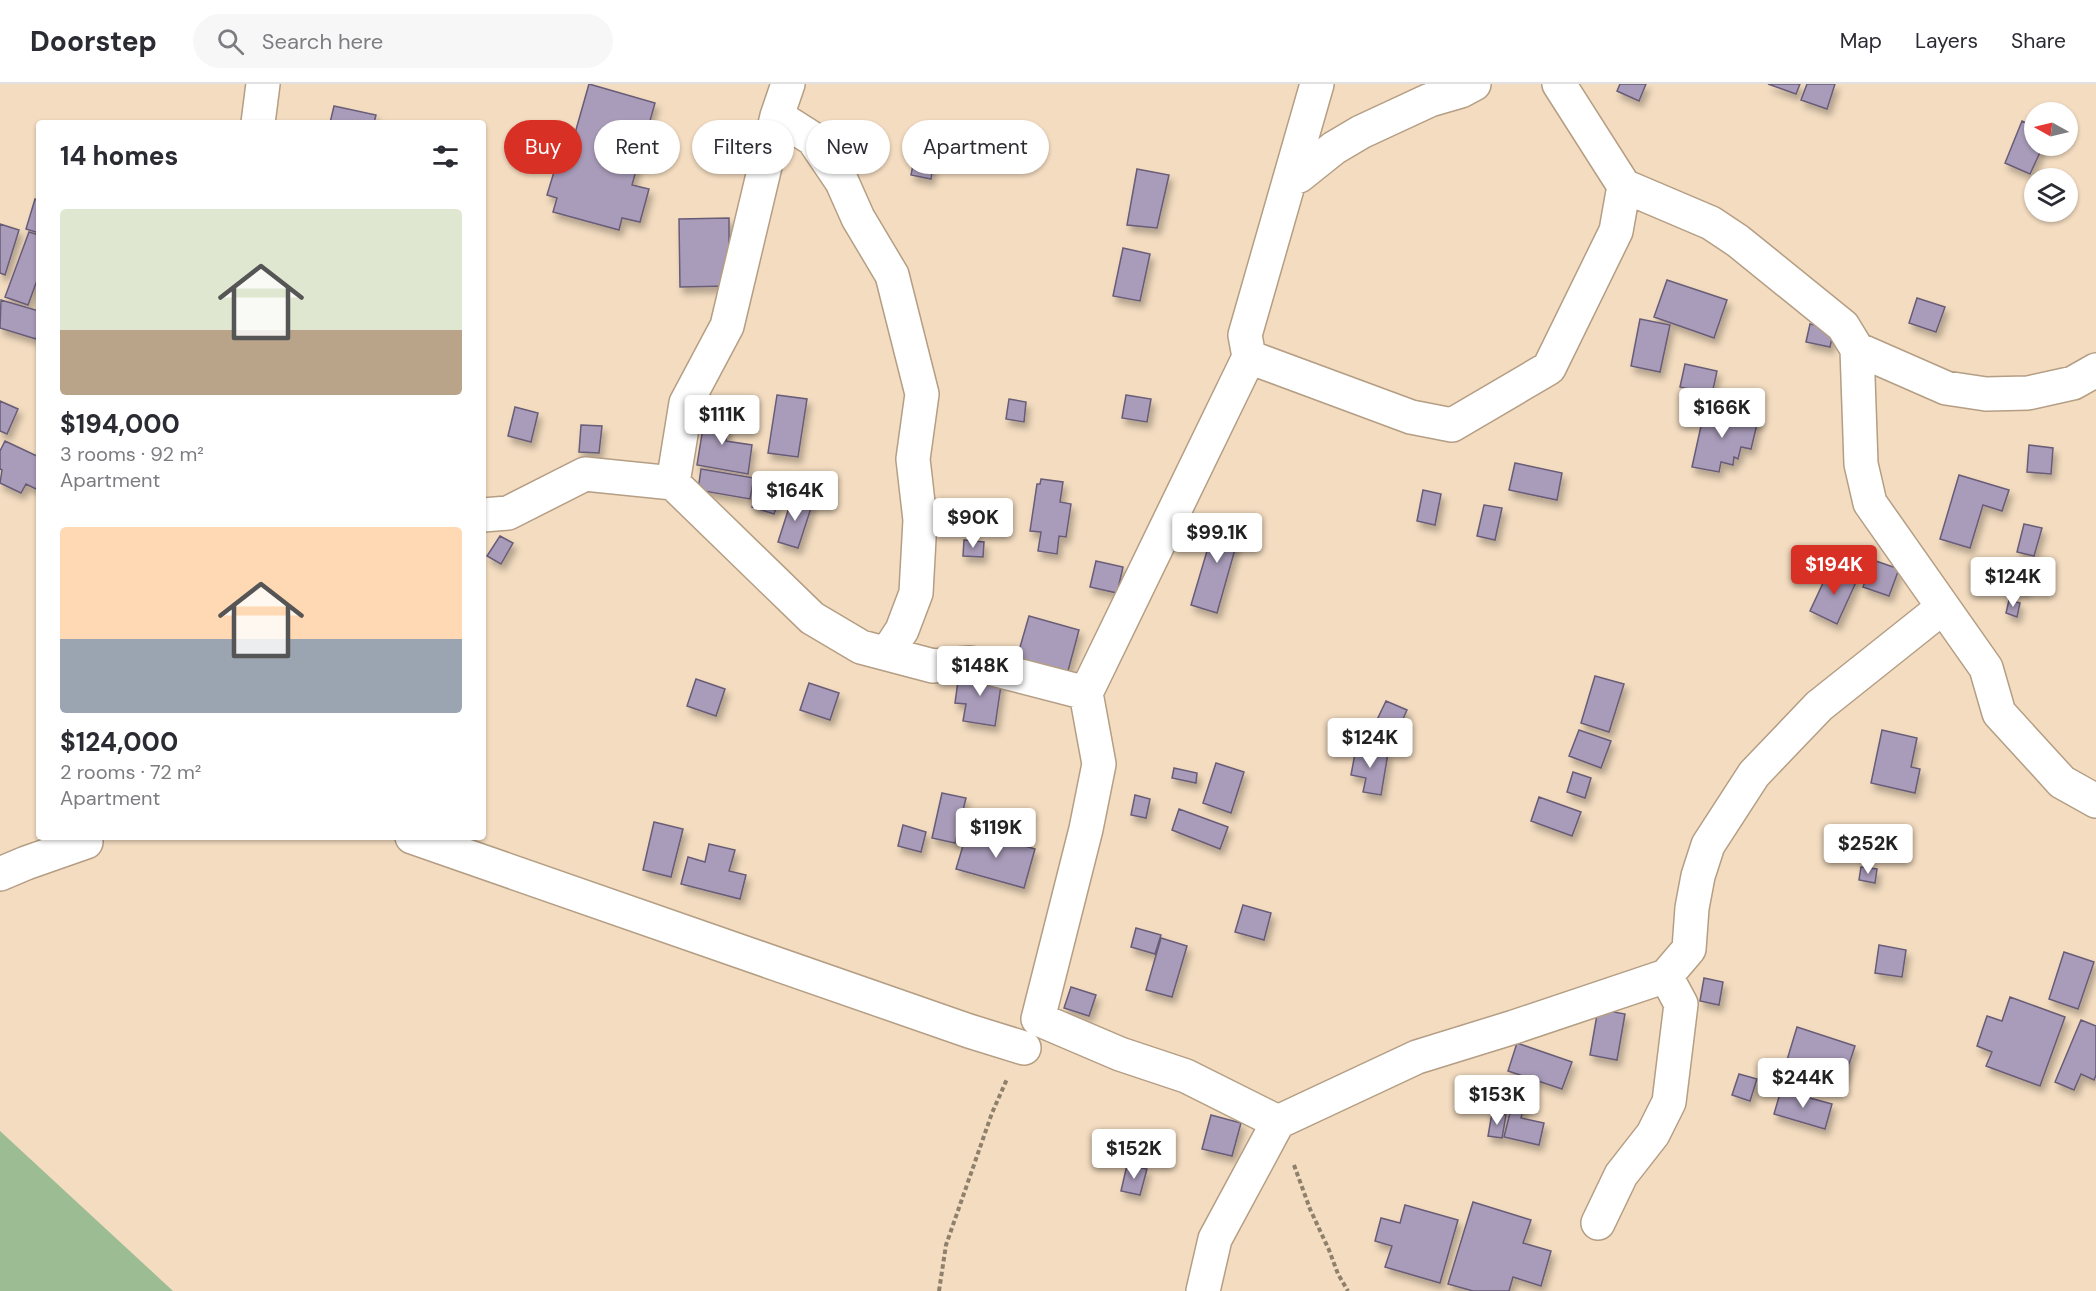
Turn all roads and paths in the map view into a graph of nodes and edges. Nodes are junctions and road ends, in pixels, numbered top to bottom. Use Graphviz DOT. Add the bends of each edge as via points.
graph roads {
  1 [pos="263,84"];
  2 [pos="788,84"];
  3 [pos="1317,84"];
  4 [pos="1474,84"];
  5 [pos="1559,84"];
  6 [pos="777,116"];
  7 [pos="258,120"];
  8 [pos="1290,179"];
  9 [pos="1624,186"];
  10 [pos="1857,349"];
  11 [pos="1249,357"];
  12 [pos="2096,370"];
  13 [pos="673,483"];
  14 [pos="486,515"];
  15 [pos="1942,608"];
  16 [pos="887,653"];
  17 [pos="1086,693"];
  18 [pos="2096,801"];
  19 [pos="88,840"];
  20 [pos="421,840"];
  21 [pos="9,873"];
  22 [pos="1666,976"];
  23 [pos="1024,1048"];
  24 [pos="1278,1122"];
  25 [pos="1598,1223"];
  26 [pos="941,1290"];
  27 [pos="1203,1291"];
  28 [pos="1348,1291"];
  1 -- 7 [label="street"];
  2 -- 6 [label="street"];
  3 -- 8 [label="street"];
  4 -- 8 [label="street" via="1361,132"];
  5 -- 9 [label="street"];
  6 -- 13 [label="street" via="727,326 686,404"];
  6 -- 16 [label="street" via="813,139 842,182 892,275 922,394 913,459 920,520 916,593 902,630"];
  8 -- 11 [label="street" via="1245,335"];
  9 -- 10 [label="street" via="1711,223 1738,241 1843,326"];
  9 -- 11 [label="street" via="1616,231 1549,368 1452,425 1411,417"];
  10 -- 12 [label="street" via="1946,388 1986,394 2028,393 2073,383"];
  10 -- 15 [label="street" via="1861,464 1870,502"];
  11 -- 17 [label="street"];
  13 -- 14 [label="street" via="585,474 508,513"];
  13 -- 16 [label="street" via="812,618 861,647"];
  15 -- 18 [label="street" via="1986,668 1999,713 2062,782"];
  15 -- 22 [label="street" via="1819,706 1754,774 1708,845 1692,908 1689,949"];
  16 -- 17 [label="street" via="933,666 970,663"];
  17 -- 24 [label="street" via="1099,764 1038,1019 1120,1054 1186,1076"];
  19 -- 21 [label="street"];
  20 -- 23 [label="street"];
  22 -- 24 [label="street" via="1417,1056"];
  22 -- 25 [label="street" via="1681,1004 1669,1102 1653,1134 1622,1175"];
  23 -- 26 [label="path" via="1003,1086 946,1245"];
  24 -- 27 [label="street" via="1215,1239"];
  24 -- 28 [label="path" via="1310,1209"];
}
